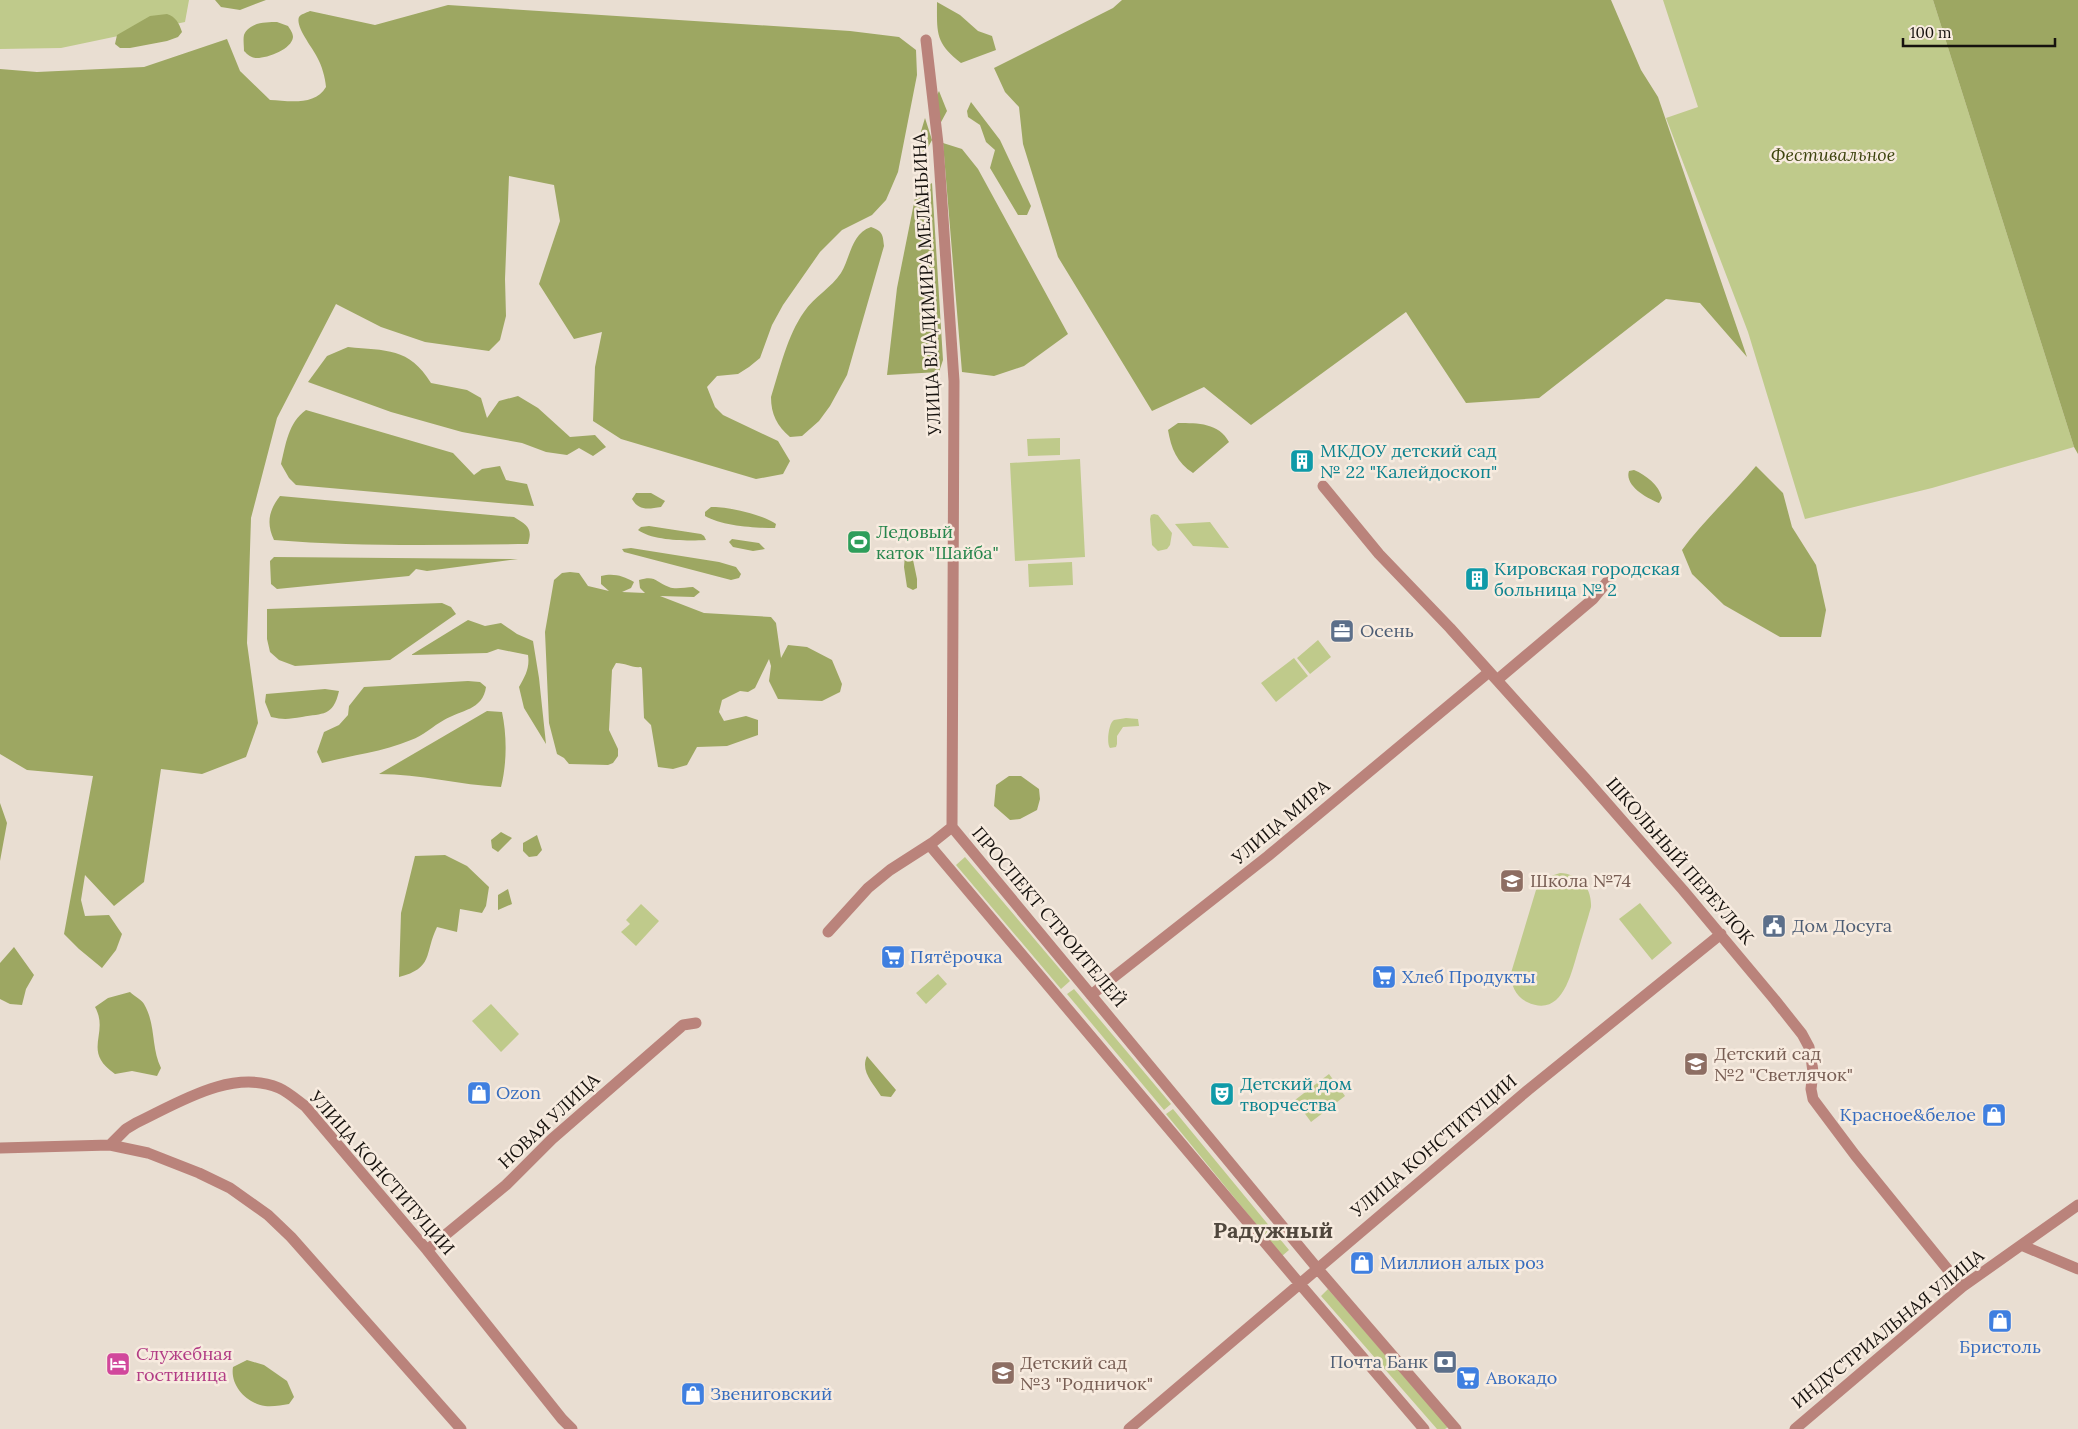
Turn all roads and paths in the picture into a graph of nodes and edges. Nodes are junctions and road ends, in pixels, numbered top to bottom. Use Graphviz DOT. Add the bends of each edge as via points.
graph roads {
  1 [pos="926,40"];
  2 [pos="1323,486"];
  3 [pos="1607,582"];
  4 [pos="1493,676"];
  5 [pos="952,827"];
  6 [pos="932,842"];
  7 [pos="828,932"];
  8 [pos="1720,934"];
  9 [pos="1091,995"];
  10 [pos="696,1023"];
  11 [pos="110,1145"];
  12 [pos="0,1148"];
  13 [pos="2078,1205"];
  14 [pos="2021,1245"];
  15 [pos="427,1250"];
  16 [pos="1317,1268"];
  17 [pos="2078,1269"];
  18 [pos="1299,1283"];
  19 [pos="1962,1287"];
  20 [pos="461,1429"];
  21 [pos="572,1429"];
  22 [pos="1129,1429"];
  23 [pos="1424,1429"];
  24 [pos="1456,1429"];
  25 [pos="1795,1429"];
  1 -- 5 [label="street, УЛИЦА ВЛАДИМИРА МЕЛАНЬИНА" via="938,144 954,381"];
  2 -- 4 [label="street, ШКОЛЬНЫЙ ПЕРЕУЛОК" via="1380,554"];
  3 -- 4 [label="street, УЛИЦА МИРА" via="1593,599"];
  4 -- 8 [label="street, ШКОЛЬНЫЙ ПЕРЕУЛОК"];
  4 -- 9 [label="street, УЛИЦА МИРА"];
  5 -- 6 [label="street, ПРОСПЕКТ СТРОИТЕЛЕЙ"];
  5 -- 9 [label="street, ПРОСПЕКТ СТРОИТЕЛЕЙ"];
  6 -- 7 [label="street" via="868,888"];
  6 -- 18 [label="street" via="932,848"];
  8 -- 16 [label="street, УЛИЦА КОНСТИТУЦИИ"];
  8 -- 19 [label="street, ШКОЛЬНЫЙ ПЕРЕУЛОК" via="1802,1034 1812,1057 1813,1100"];
  9 -- 16 [label="street, ПРОСПЕКТ СТРОИТЕЛЕЙ"];
  10 -- 15 [label="street, НОВАЯ УЛИЦА" via="683,1025 552,1139 506,1186"];
  11 -- 12 [label="street"];
  11 -- 15 [label="street, УЛИЦА КОНСТИТУЦИИ" via="136,1123 214,1088 258,1082 281,1088 305,1106"];
  11 -- 20 [label="street" via="148,1152 199,1173 230,1188 268,1215 305,1252"];
  13 -- 14 [label="street, ИНДУСТРИАЛЬНАЯ УЛИЦА"];
  14 -- 17 [label="street"];
  14 -- 19 [label="street, ИНДУСТРИАЛЬНАЯ УЛИЦА"];
  15 -- 21 [label="street, УЛИЦА КОНСТИТУЦИИ"];
  16 -- 18 [label="street, УЛИЦА КОНСТИТУЦИИ"];
  16 -- 24 [label="street, ПРОСПЕКТ СТРОИТЕЛЕЙ"];
  18 -- 22 [label="street, УЛИЦА КОНСТИТУЦИИ"];
  18 -- 23 [label="street"];
  19 -- 25 [label="street, ИНДУСТРИАЛЬНАЯ УЛИЦА"];
}
